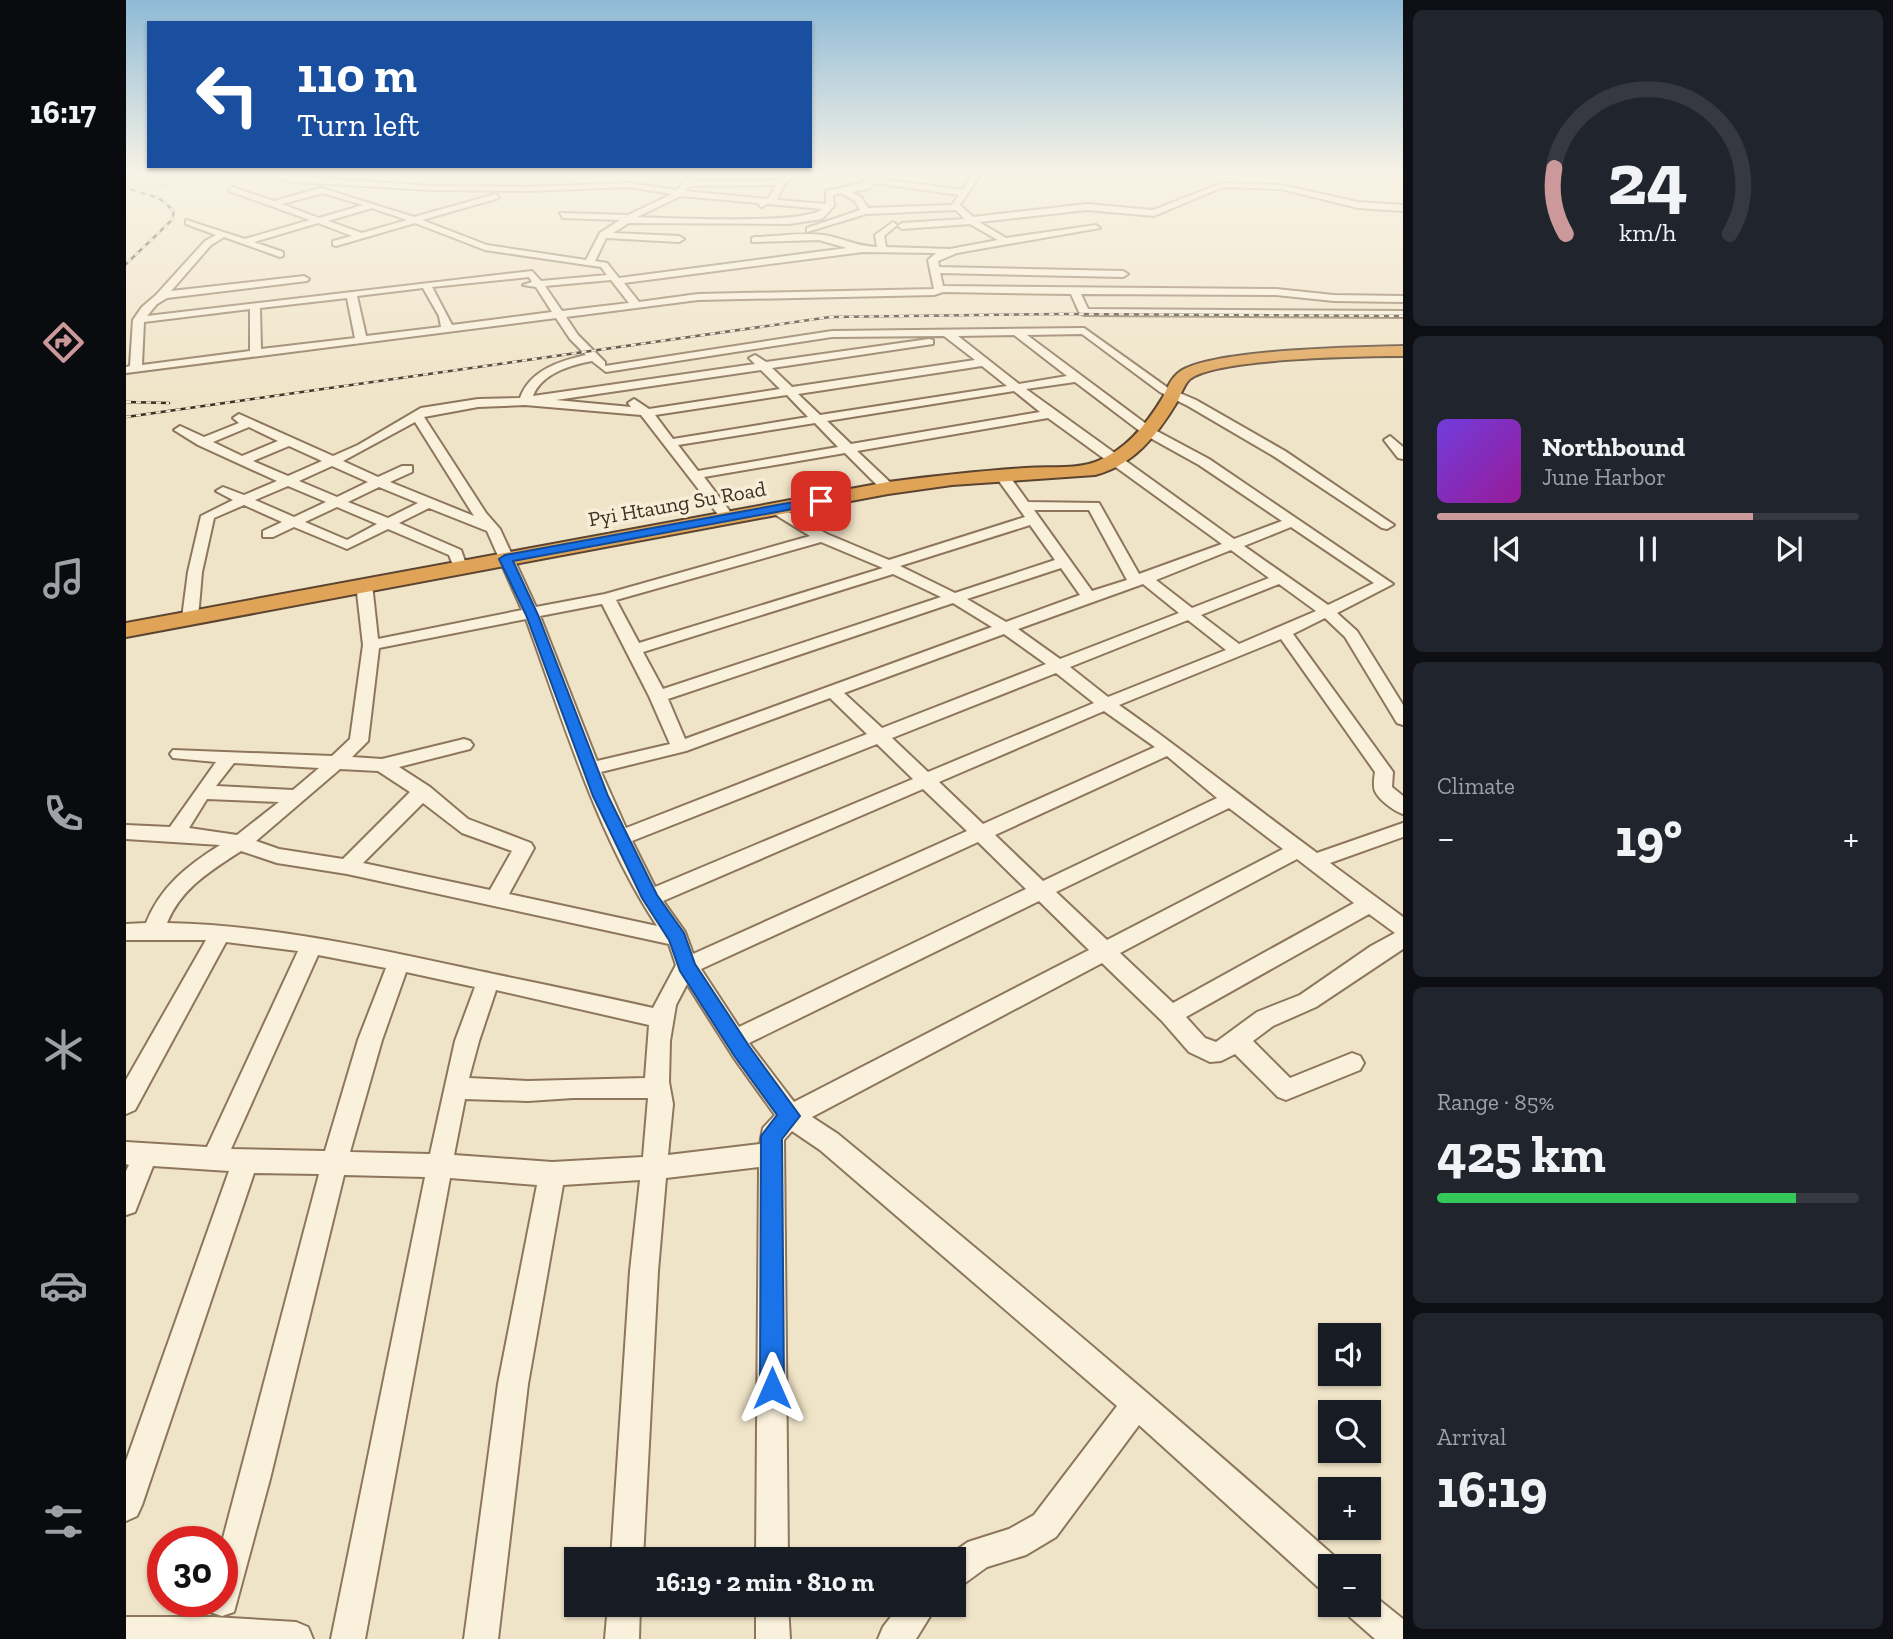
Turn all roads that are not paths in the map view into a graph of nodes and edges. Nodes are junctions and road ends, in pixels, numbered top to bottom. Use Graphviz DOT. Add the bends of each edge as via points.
graph roads {
  1 [pos="201,250"];
  2 [pos="271,250"];
  3 [pos="509,250"];
  4 [pos="596,250"];
  5 [pos="853,250"];
  6 [pos="931,250"];
  7 [pos="953,250"];
  8 [pos="948,251"];
  9 [pos="280,254"];
  10 [pos="590,262"];
  11 [pos="936,270"];
  12 [pos="1065,270"];
  13 [pos="1123,274"];
  14 [pos="304,279"];
  15 [pos="616,279"];
  16 [pos="256,284"];
  17 [pos="540,284"];
  18 [pos="426,285"];
  19 [pos="1210,287"];
  20 [pos="939,289"];
  21 [pos="1076,291"];
  22 [pos="352,295"];
  23 [pos="161,296"];
  24 [pos="434,296"];
  25 [pos="1403,299"];
  26 [pos="636,305"];
  27 [pos="256,306"];
  28 [pos="524,307"];
  29 [pos="554,309"];
  30 [pos="1223,313"];
  31 [pos="457,314"];
  32 [pos="1403,314"];
  33 [pos="444,316"];
  34 [pos="138,320"];
  35 [pos="447,328"];
  36 [pos="1015,331"];
  37 [pos="949,335"];
  38 [pos="361,340"];
  39 [pos="744,347"];
  40 [pos="1403,351"];
  41 [pos="256,355"];
  42 [pos="594,357"];
  43 [pos="983,362"];
  44 [pos="762,365"];
  45 [pos="131,369"];
  46 [pos="606,369"];
  47 [pos="1076,378"];
  48 [pos="622,386"];
  49 [pos="1015,387"];
  50 [pos="788,392"];
  51 [pos="1174,394"];
  52 [pos="525,401"];
  53 [pos="644,412"];
  54 [pos="1050,414"];
  55 [pos="417,416"];
  56 [pos="820,419"];
  57 [pos="180,430"];
  58 [pos="1149,432"];
  59 [pos="1390,440"];
  60 [pos="289,441"];
  61 [pos="202,442"];
  62 [pos="669,443"];
  63 [pos="852,450"];
  64 [pos="1403,455"];
  65 [pos="242,461"];
  66 [pos="332,461"];
  67 [pos="1116,462"];
  68 [pos="407,469"];
  69 [pos="695,475"];
  70 [pos="1003,477"];
  71 [pos="290,481"];
  72 [pos="380,482"];
  73 [pos="888,488"];
  74 [pos="223,491"];
  75 [pos="246,501"];
  76 [pos="338,501"];
  77 [pos="430,502"];
  78 [pos="1025,506"];
  79 [pos="776,509"];
  80 [pos="728,518"];
  81 [pos="1033,519"];
  82 [pos="296,522"];
  83 [pos="1292,522"];
  84 [pos="390,524"];
  85 [pos="1387,525"];
  86 [pos="493,529"];
  87 [pos="268,534"];
  88 [pos="822,537"];
  89 [pos="1234,546"];
  90 [pos="505,559"];
  91 [pos="1063,562"];
  92 [pos="460,567"];
  93 [pos="890,567"];
  94 [pos="1279,579"];
  95 [pos="1140,580"];
  96 [pos="364,583"];
  97 [pos="1089,597"];
  98 [pos="607,598"];
  99 [pos="955,598"];
  100 [pos="1191,612"];
  101 [pos="1326,612"];
  102 [pos="532,615"];
  103 [pos="190,618"];
  104 [pos="1006,627"];
  105 [pos="126,630"];
  106 [pos="1284,632"];
  107 [pos="371,645"];
  108 [pos="634,650"];
  109 [pos="1236,650"];
  110 [pos="1058,665"];
  111 [pos="832,691"];
  112 [pos="658,696"];
  113 [pos="1106,704"];
  114 [pos="1403,719"];
  115 [pos="877,735"];
  116 [pos="464,745"];
  117 [pos="680,747"];
  118 [pos="1170,748"];
  119 [pos="179,754"];
  120 [pos="230,756"];
  121 [pos="335,761"];
  122 [pos="382,765"];
  123 [pos="591,768"];
  124 [pos="927,780"];
  125 [pos="423,791"];
  126 [pos="202,792"];
  127 [pos="297,797"];
  128 [pos="1230,799"];
  129 [pos="1403,807"];
  130 [pos="1403,830"];
  131 [pos="126,831"];
  132 [pos="176,833"];
  133 [pos="979,834"];
  134 [pos="622,837"];
  135 [pos="238,842"];
  136 [pos="1307,856"];
  137 [pos="346,867"];
  138 [pos="1040,890"];
  139 [pos="650,898"];
  140 [pos="495,900"];
  141 [pos="1371,903"];
  142 [pos="1403,928"];
  143 [pos="154,930"];
  144 [pos="126,932"];
  145 [pos="221,932"];
  146 [pos="677,938"];
  147 [pos="1403,939"];
  148 [pos="311,946"];
  149 [pos="1102,951"];
  150 [pos="399,963"];
  151 [pos="687,966"];
  152 [pos="489,980"];
  153 [pos="1170,1014"];
  154 [pos="661,1019"];
  155 [pos="735,1038"];
  156 [pos="1237,1040"];
  157 [pos="1352,1063"];
  158 [pos="455,1088"];
  159 [pos="656,1088"];
  160 [pos="126,1103"];
  161 [pos="790,1116"];
  162 [pos="136,1154"];
  163 [pos="773,1154"];
  164 [pos="214,1159"];
  165 [pos="245,1161"];
  166 [pos="334,1161"];
  167 [pos="441,1166"];
  168 [pos="654,1168"];
  169 [pos="552,1174"];
  170 [pos="126,1203"];
  171 [pos="1137,1404"];
  172 [pos="126,1505"];
  173 [pos="238,1544"];
  174 [pos="628,1547"];
  175 [pos="772,1547"];
  176 [pos="966,1563"];
  177 [pos="1318,1564"];
  178 [pos="218,1617"];
  179 [pos="623,1617"];
  180 [pos="772,1617"];
  181 [pos="911,1617"];
  182 [pos="1376,1617"];
  183 [pos="126,1634"];
  184 [pos="212,1637"];
  185 [pos="296,1639"];
  186 [pos="348,1639"];
  187 [pos="481,1639"];
  188 [pos="622,1639"];
  189 [pos="773,1639"];
  190 [pos="895,1639"];
  191 [pos="1400,1639"];
  1 -- 23 [label="street"];
  2 -- 9 [label="street"];
  3 -- 10 [label="street"];
  4 -- 10 [label="street"];
  5 -- 15 [label="street"];
  6 -- 8 [label="street"];
  7 -- 8 [label="street"];
  8 -- 11 [label="street" via="933,260"];
  10 -- 15 [label="street" via="604,265"];
  11 -- 12 [label="street"];
  11 -- 20 [label="street"];
  12 -- 13 [label="street"];
  12 -- 21 [label="street"];
  14 -- 16 [label="street"];
  15 -- 17 [label="street"];
  15 -- 26 [label="street"];
  16 -- 23 [label="street"];
  16 -- 27 [label="street"];
  17 -- 18 [label="street" via="533,274"];
  17 -- 24 [label="street"];
  17 -- 29 [label="street"];
  18 -- 22 [label="street"];
  18 -- 24 [label="street"];
  19 -- 21 [label="street"];
  19 -- 25 [label="street"];
  19 -- 30 [label="street"];
  20 -- 21 [label="street"];
  20 -- 26 [label="street" via="731,295"];
  21 -- 30 [label="street" via="1084,312"];
  22 -- 27 [label="street"];
  22 -- 38 [label="street"];
  23 -- 34 [label="street" via="144,308"];
  24 -- 33 [label="street"];
  26 -- 29 [label="street"];
  27 -- 34 [label="street"];
  27 -- 41 [label="street"];
  28 -- 29 [label="street"];
  29 -- 35 [label="street"];
  29 -- 42 [label="street"];
  30 -- 32 [label="street"];
  31 -- 33 [label="street"];
  33 -- 35 [label="street"];
  34 -- 45 [label="street"];
  35 -- 38 [label="street"];
  36 -- 37 [label="street"];
  36 -- 47 [label="street"];
  36 -- 51 [label="street" via="1084,331"];
  37 -- 39 [label="street" via="832,334"];
  37 -- 43 [label="street"];
  37 -- 44 [label="street"];
  38 -- 41 [label="street"];
  39 -- 44 [label="street"];
  39 -- 46 [label="street"];
  40 -- 51 [label="highway, Pyi Htaung Su Road" via="1211,364 1184,376"];
  41 -- 45 [label="street"];
  42 -- 46 [label="street"];
  42 -- 52 [label="street" via="549,373 531,388"];
  43 -- 49 [label="street"];
  43 -- 50 [label="street"];
  44 -- 48 [label="street"];
  44 -- 50 [label="street"];
  46 -- 48 [label="street"];
  47 -- 49 [label="street"];
  47 -- 58 [label="street"];
  48 -- 52 [label="street"];
  48 -- 53 [label="street"];
  49 -- 54 [label="street"];
  49 -- 56 [label="street"];
  50 -- 53 [label="street"];
  50 -- 56 [label="street"];
  51 -- 58 [label="highway, Pyi Htaung Su Road"];
  51 -- 85 [label="street" via="1280,454"];
  52 -- 53 [label="street"];
  52 -- 55 [label="street" via="478,403"];
  53 -- 62 [label="street"];
  54 -- 63 [label="street"];
  54 -- 67 [label="street"];
  55 -- 66 [label="street"];
  55 -- 86 [label="street"];
  56 -- 62 [label="street"];
  56 -- 63 [label="street"];
  57 -- 61 [label="street"];
  58 -- 67 [label="highway, Pyi Htaung Su Road"];
  58 -- 83 [label="street" via="1204,462"];
  59 -- 64 [label="street"];
  60 -- 61 [label="street" via="242,421"];
  60 -- 65 [label="street"];
  60 -- 66 [label="street"];
  61 -- 65 [label="street"];
  62 -- 69 [label="street"];
  63 -- 69 [label="street"];
  63 -- 73 [label="street"];
  65 -- 71 [label="street"];
  66 -- 71 [label="street"];
  66 -- 72 [label="street"];
  67 -- 70 [label="highway, Pyi Htaung Su Road" via="1076,472"];
  67 -- 89 [label="street"];
  68 -- 72 [label="street"];
  69 -- 80 [label="street"];
  70 -- 73 [label="highway, Pyi Htaung Su Road"];
  70 -- 78 [label="street"];
  71 -- 75 [label="street"];
  71 -- 76 [label="street"];
  72 -- 76 [label="street"];
  72 -- 77 [label="street"];
  73 -- 79 [label="highway, Pyi Htaung Su Road"];
  74 -- 75 [label="street"];
  75 -- 82 [label="street"];
  75 -- 103 [label="street" via="208,516"];
  76 -- 82 [label="street"];
  76 -- 84 [label="street"];
  77 -- 84 [label="street"];
  77 -- 86 [label="street"];
  78 -- 81 [label="street"];
  78 -- 95 [label="street" via="1094,506"];
  79 -- 80 [label="highway, Pyi Htaung Su Road"];
  79 -- 88 [label="street"];
  80 -- 90 [label="highway, Pyi Htaung Su Road"];
  81 -- 91 [label="street"];
  81 -- 93 [label="street"];
  82 -- 84 [label="street" via="347,545"];
  82 -- 87 [label="street"];
  83 -- 89 [label="street"];
  83 -- 101 [label="street" via="1385,583"];
  84 -- 92 [label="street" via="456,552"];
  86 -- 90 [label="street"];
  88 -- 93 [label="street"];
  88 -- 98 [label="street"];
  89 -- 94 [label="street"];
  89 -- 95 [label="street"];
  90 -- 92 [label="highway, Pyi Htaung Su Road"];
  90 -- 102 [label="street"];
  91 -- 97 [label="street"];
  91 -- 99 [label="street"];
  92 -- 96 [label="highway, Pyi Htaung Su Road"];
  93 -- 99 [label="street"];
  93 -- 108 [label="street"];
  94 -- 100 [label="street"];
  94 -- 101 [label="street"];
  95 -- 97 [label="street"];
  95 -- 100 [label="street"];
  96 -- 103 [label="highway, Pyi Htaung Su Road"];
  96 -- 107 [label="street"];
  97 -- 104 [label="street"];
  98 -- 102 [label="street"];
  98 -- 108 [label="street"];
  99 -- 104 [label="street"];
  99 -- 112 [label="street"];
  100 -- 109 [label="street"];
  100 -- 110 [label="street"];
  101 -- 106 [label="street"];
  101 -- 114 [label="street" via="1351,634"];
  102 -- 107 [label="street"];
  102 -- 123 [label="street"];
  103 -- 105 [label="highway, Pyi Htaung Su Road"];
  104 -- 110 [label="street"];
  104 -- 111 [label="street"];
  106 -- 109 [label="street"];
  106 -- 129 [label="street" via="1384,772 1383,789"];
  107 -- 121 [label="street" via="359,741"];
  108 -- 112 [label="street"];
  109 -- 113 [label="street"];
  110 -- 113 [label="street"];
  110 -- 115 [label="street"];
  111 -- 115 [label="street"];
  111 -- 117 [label="street"];
  112 -- 117 [label="street"];
  113 -- 118 [label="street"];
  113 -- 124 [label="street"];
  115 -- 124 [label="street"];
  115 -- 134 [label="street"];
  116 -- 122 [label="street"];
  117 -- 123 [label="street"];
  118 -- 128 [label="street"];
  118 -- 133 [label="street"];
  119 -- 120 [label="street"];
  120 -- 121 [label="street"];
  120 -- 126 [label="street"];
  121 -- 122 [label="street"];
  121 -- 127 [label="street"];
  122 -- 125 [label="street"];
  123 -- 134 [label="street"];
  124 -- 133 [label="street"];
  124 -- 139 [label="street"];
  125 -- 137 [label="street"];
  125 -- 140 [label="street" via="463,824 524,848"];
  126 -- 127 [label="street"];
  126 -- 132 [label="street"];
  127 -- 135 [label="street"];
  128 -- 136 [label="street"];
  128 -- 138 [label="street"];
  130 -- 136 [label="street"];
  131 -- 132 [label="street"];
  132 -- 135 [label="street"];
  133 -- 138 [label="street"];
  133 -- 151 [label="street"];
  134 -- 139 [label="street"];
  135 -- 137 [label="street" via="277,856"];
  135 -- 143 [label="street" via="177,886"];
  136 -- 141 [label="street"];
  136 -- 149 [label="street"];
  137 -- 140 [label="street"];
  138 -- 149 [label="street"];
  138 -- 155 [label="street"];
  139 -- 146 [label="street"];
  140 -- 146 [label="street"];
  141 -- 142 [label="street"];
  141 -- 153 [label="street"];
  143 -- 144 [label="street"];
  143 -- 145 [label="street"];
  145 -- 148 [label="street"];
  145 -- 160 [label="street"];
  146 -- 151 [label="street"];
  147 -- 156 [label="street" via="1308,1001 1265,1019"];
  148 -- 150 [label="street"];
  148 -- 164 [label="street"];
  149 -- 153 [label="street"];
  149 -- 161 [label="street"];
  150 -- 152 [label="street"];
  150 -- 166 [label="street" via="377,1015"];
  151 -- 154 [label="street"];
  151 -- 155 [label="street"];
  152 -- 154 [label="street"];
  152 -- 158 [label="street"];
  153 -- 156 [label="street" via="1197,1045 1210,1052 1221,1051"];
  154 -- 159 [label="street"];
  155 -- 161 [label="street"];
  156 -- 157 [label="street" via="1286,1090"];
  158 -- 159 [label="street"];
  158 -- 167 [label="street"];
  159 -- 168 [label="street" via="661,1104"];
  161 -- 163 [label="street" via="772,1136"];
  161 -- 171 [label="street" via="850,1160"];
  162 -- 164 [label="street"];
  162 -- 170 [label="street"];
  163 -- 168 [label="street"];
  163 -- 175 [label="street"];
  164 -- 165 [label="street"];
  165 -- 166 [label="street"];
  165 -- 172 [label="street"];
  166 -- 167 [label="street"];
  166 -- 173 [label="street"];
  167 -- 169 [label="street"];
  167 -- 186 [label="street"];
  168 -- 169 [label="street"];
  168 -- 174 [label="street"];
  169 -- 187 [label="street" via="513,1384"];
  171 -- 176 [label="street" via="1045,1526 1015,1544 979,1553"];
  171 -- 177 [label="street"];
  178 -- 184 [label="street"];
  179 -- 188 [label="street"];
  180 -- 189 [label="street"];
  181 -- 190 [label="street"];
  182 -- 191 [label="street"];
  183 -- 184 [label="street"];
  184 -- 185 [label="street"];
}
